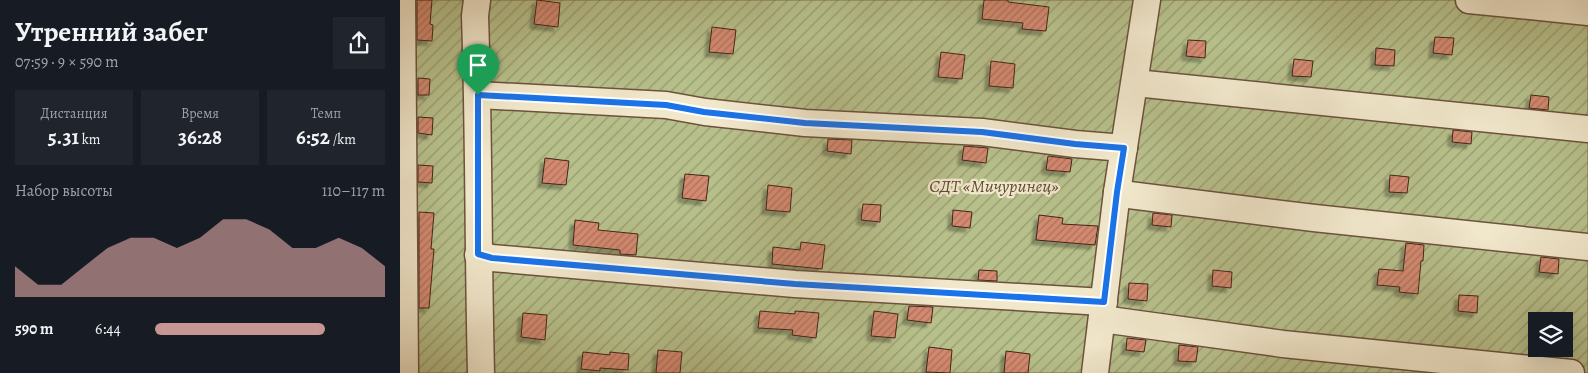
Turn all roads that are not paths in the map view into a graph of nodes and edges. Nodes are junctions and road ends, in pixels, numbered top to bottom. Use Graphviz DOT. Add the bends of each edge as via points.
graph roads {
  1 [pos="402,0"];
  2 [pos="477,0"];
  3 [pos="1147,0"];
  4 [pos="1469,0"];
  5 [pos="1588,12"];
  6 [pos="1135,83"];
  7 [pos="478,95"];
  8 [pos="1588,128"];
  9 [pos="1124,148"];
  10 [pos="1117,192"];
  11 [pos="1588,247"];
  12 [pos="478,254"];
  13 [pos="1103,311"];
  14 [pos="405,373"];
  15 [pos="481,373"];
  16 [pos="1096,373"];
  17 [pos="1571,373"];
  1 -- 14 [label="street"];
  2 -- 7 [label="street"];
  3 -- 6 [label="street"];
  4 -- 5 [label="street"];
  6 -- 8 [label="street"];
  6 -- 9 [label="street"];
  7 -- 9 [label="street" via="666,105 805,123 982,132"];
  7 -- 12 [label="street"];
  9 -- 10 [label="street"];
  10 -- 11 [label="street" via="1314,218"];
  10 -- 13 [label="street"];
  12 -- 13 [label="street" via="492,258"];
  12 -- 15 [label="street"];
  13 -- 16 [label="street"];
  13 -- 17 [label="street" via="1283,344"];
}
